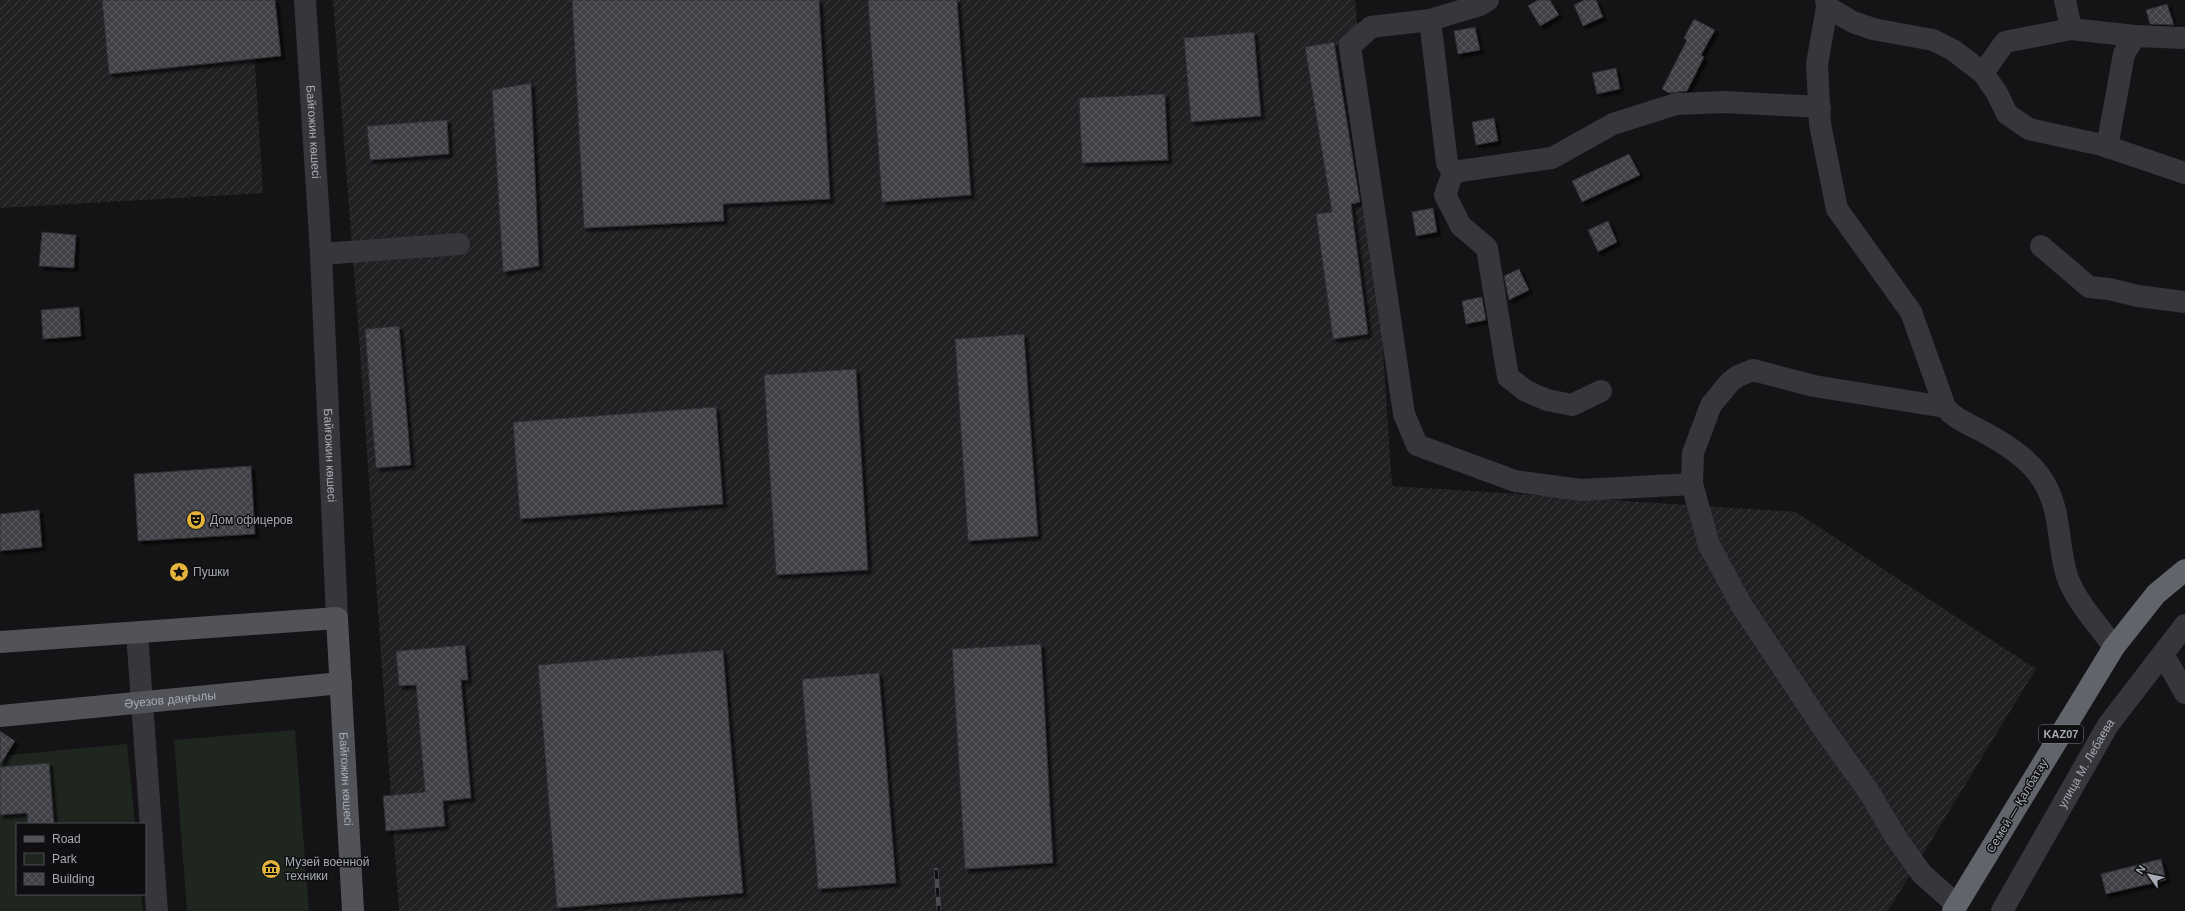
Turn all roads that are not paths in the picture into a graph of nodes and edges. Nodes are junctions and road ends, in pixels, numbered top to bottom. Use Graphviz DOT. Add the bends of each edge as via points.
graph roads {
  1 [pos="305,0"];
  2 [pos="1488,0"];
  3 [pos="2065,0"];
  4 [pos="1827,4"];
  5 [pos="1430,20"];
  6 [pos="2070,29"];
  7 [pos="2135,36"];
  8 [pos="2185,38"];
  9 [pos="1983,72"];
  10 [pos="1820,107"];
  11 [pos="2107,147"];
  12 [pos="1453,172"];
  13 [pos="2185,173"];
  14 [pos="459,244"];
  15 [pos="2041,246"];
  16 [pos="321,254"];
  17 [pos="2185,302"];
  18 [pos="1602,391"];
  19 [pos="1945,407"];
  20 [pos="1692,484"];
  21 [pos="2185,570"];
  22 [pos="338,618"];
  23 [pos="2185,625"];
  24 [pos="137,633"];
  25 [pos="0,642"];
  26 [pos="2114,647"];
  27 [pos="2163,654"];
  28 [pos="341,683"];
  29 [pos="2185,693"];
  30 [pos="142,702"];
  31 [pos="0,716"];
  32 [pos="1955,908"];
  33 [pos="157,911"];
  34 [pos="353,911"];
  35 [pos="2002,911"];
  1 -- 16 [label="street, Байғожин көшесі"];
  2 -- 5 [label="street" via="1480,5"];
  3 -- 6 [label="street"];
  4 -- 9 [label="street" via="1853,22 1872,29 1933,40 1953,50"];
  4 -- 10 [label="street" via="1817,64"];
  5 -- 12 [label="street" via="1447,163"];
  5 -- 20 [label="street" via="1371,27 1350,46 1404,414 1417,445 1515,481 1581,490"];
  6 -- 7 [label="street"];
  6 -- 9 [label="street" via="2005,42"];
  7 -- 8 [label="street"];
  7 -- 11 [label="street" via="2124,54"];
  9 -- 11 [label="street" via="1998,93 2007,114 2029,129"];
  10 -- 12 [label="street" via="1725,102 1676,104 1613,124 1552,158"];
  10 -- 19 [label="street" via="1820,124 1837,209 1911,312"];
  11 -- 13 [label="street"];
  12 -- 18 [label="street" via="1445,195 1461,226 1487,248 1508,377 1526,392 1572,405"];
  14 -- 16 [label="street"];
  15 -- 17 [label="street" via="2089,288"];
  16 -- 22 [label="street, Байғожин көшесі"];
  19 -- 20 [label="street" via="1814,386 1753,370 1730,382 1711,405 1693,453"];
  19 -- 26 [label="street" via="1953,416 2021,457 2048,489 2058,520 2067,576 2075,594"];
  20 -- 32 [label="street" via="1709,545 1742,606 1869,792 1899,843 1922,874"];
  21 -- 26 [label="highway, Семей — Қалбатау / KAZ07" via="2156,594"];
  22 -- 24 [label="main road"];
  22 -- 28 [label="main road, Байғожин көшесі"];
  23 -- 27 [label="street, улица М. Лебаева"];
  24 -- 25 [label="main road"];
  24 -- 30 [label="street"];
  26 -- 32 [label="highway, Семей — Қалбатау / KAZ07"];
  27 -- 29 [label="street"];
  27 -- 35 [label="street, улица М. Лебаева" via="2108,725"];
  28 -- 30 [label="main road, Әуезов даңғылы"];
  28 -- 34 [label="main road, Байғожин көшесі"];
  30 -- 31 [label="main road, Әуезов даңғылы"];
  30 -- 33 [label="street"];
}
